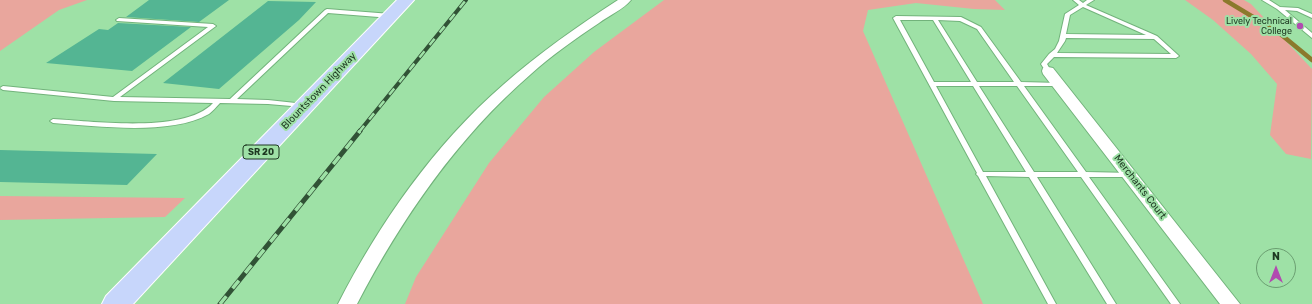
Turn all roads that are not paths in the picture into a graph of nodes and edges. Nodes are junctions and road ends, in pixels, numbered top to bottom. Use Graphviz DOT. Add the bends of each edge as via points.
graph roads {
  1 [pos="406,0"];
  2 [pos="625,0"];
  3 [pos="1076,0"];
  4 [pos="1091,0"];
  5 [pos="1265,0"];
  6 [pos="1082,5"];
  7 [pos="1280,8"];
  8 [pos="391,16"];
  9 [pos="1312,16"];
  10 [pos="934,18"];
  11 [pos="119,20"];
  12 [pos="1063,36"];
  13 [pos="1312,36"];
  14 [pos="1155,37"];
  15 [pos="1051,55"];
  16 [pos="1048,71"];
  17 [pos="932,84"];
  18 [pos="975,84"];
  19 [pos="1019,84"];
  20 [pos="1058,84"];
  21 [pos="3,88"];
  22 [pos="114,99"];
  23 [pos="218,101"];
  24 [pos="231,102"];
  25 [pos="305,105"];
  26 [pos="53,121"];
  27 [pos="980,174"];
  28 [pos="1031,174"];
  29 [pos="1083,174"];
  30 [pos="1130,175"];
  31 [pos="116,304"];
  32 [pos="347,304"];
  33 [pos="1052,304"];
  34 [pos="1112,304"];
  35 [pos="1176,304"];
  36 [pos="1231,304"];
  1 -- 8 [label="main road, Blountstown Highway / SR 20"];
  2 -- 32 [label="street" via="528,70 475,120 434,168 376,251"];
  3 -- 6 [label="lane"];
  4 -- 6 [label="lane"];
  5 -- 7 [label="lane"];
  6 -- 12 [label="lane" via="1068,14"];
  6 -- 14 [label="lane"];
  7 -- 9 [label="lane" via="1298,10"];
  7 -- 13 [label="lane"];
  8 -- 24 [label="lane" via="328,11"];
  8 -- 25 [label="main road, Blountstown Highway / SR 20"];
  10 -- 17 [label="lane" via="896,18"];
  10 -- 18 [label="lane"];
  10 -- 19 [label="lane" via="961,19 979,28"];
  11 -- 22 [label="lane" via="213,26"];
  12 -- 14 [label="lane"];
  12 -- 15 [label="lane" via="1057,50"];
  14 -- 15 [label="lane" via="1176,56"];
  15 -- 16 [label="lane" via="1044,64"];
  16 -- 20 [label="street, Merchants Court"];
  17 -- 18 [label="lane"];
  17 -- 27 [label="lane"];
  18 -- 19 [label="lane"];
  18 -- 28 [label="lane"];
  19 -- 20 [label="lane"];
  19 -- 29 [label="lane"];
  20 -- 30 [label="street, Merchants Court"];
  21 -- 22 [label="lane"];
  22 -- 23 [label="lane"];
  23 -- 24 [label="lane"];
  23 -- 26 [label="lane" via="205,113 182,121 154,125"];
  24 -- 25 [label="lane"];
  25 -- 31 [label="main road, Blountstown Highway / SR 20"];
  27 -- 28 [label="lane"];
  27 -- 33 [label="lane"];
  28 -- 29 [label="lane"];
  28 -- 34 [label="lane"];
  29 -- 30 [label="lane"];
  29 -- 35 [label="lane"];
  30 -- 36 [label="street, Merchants Court"];
}
